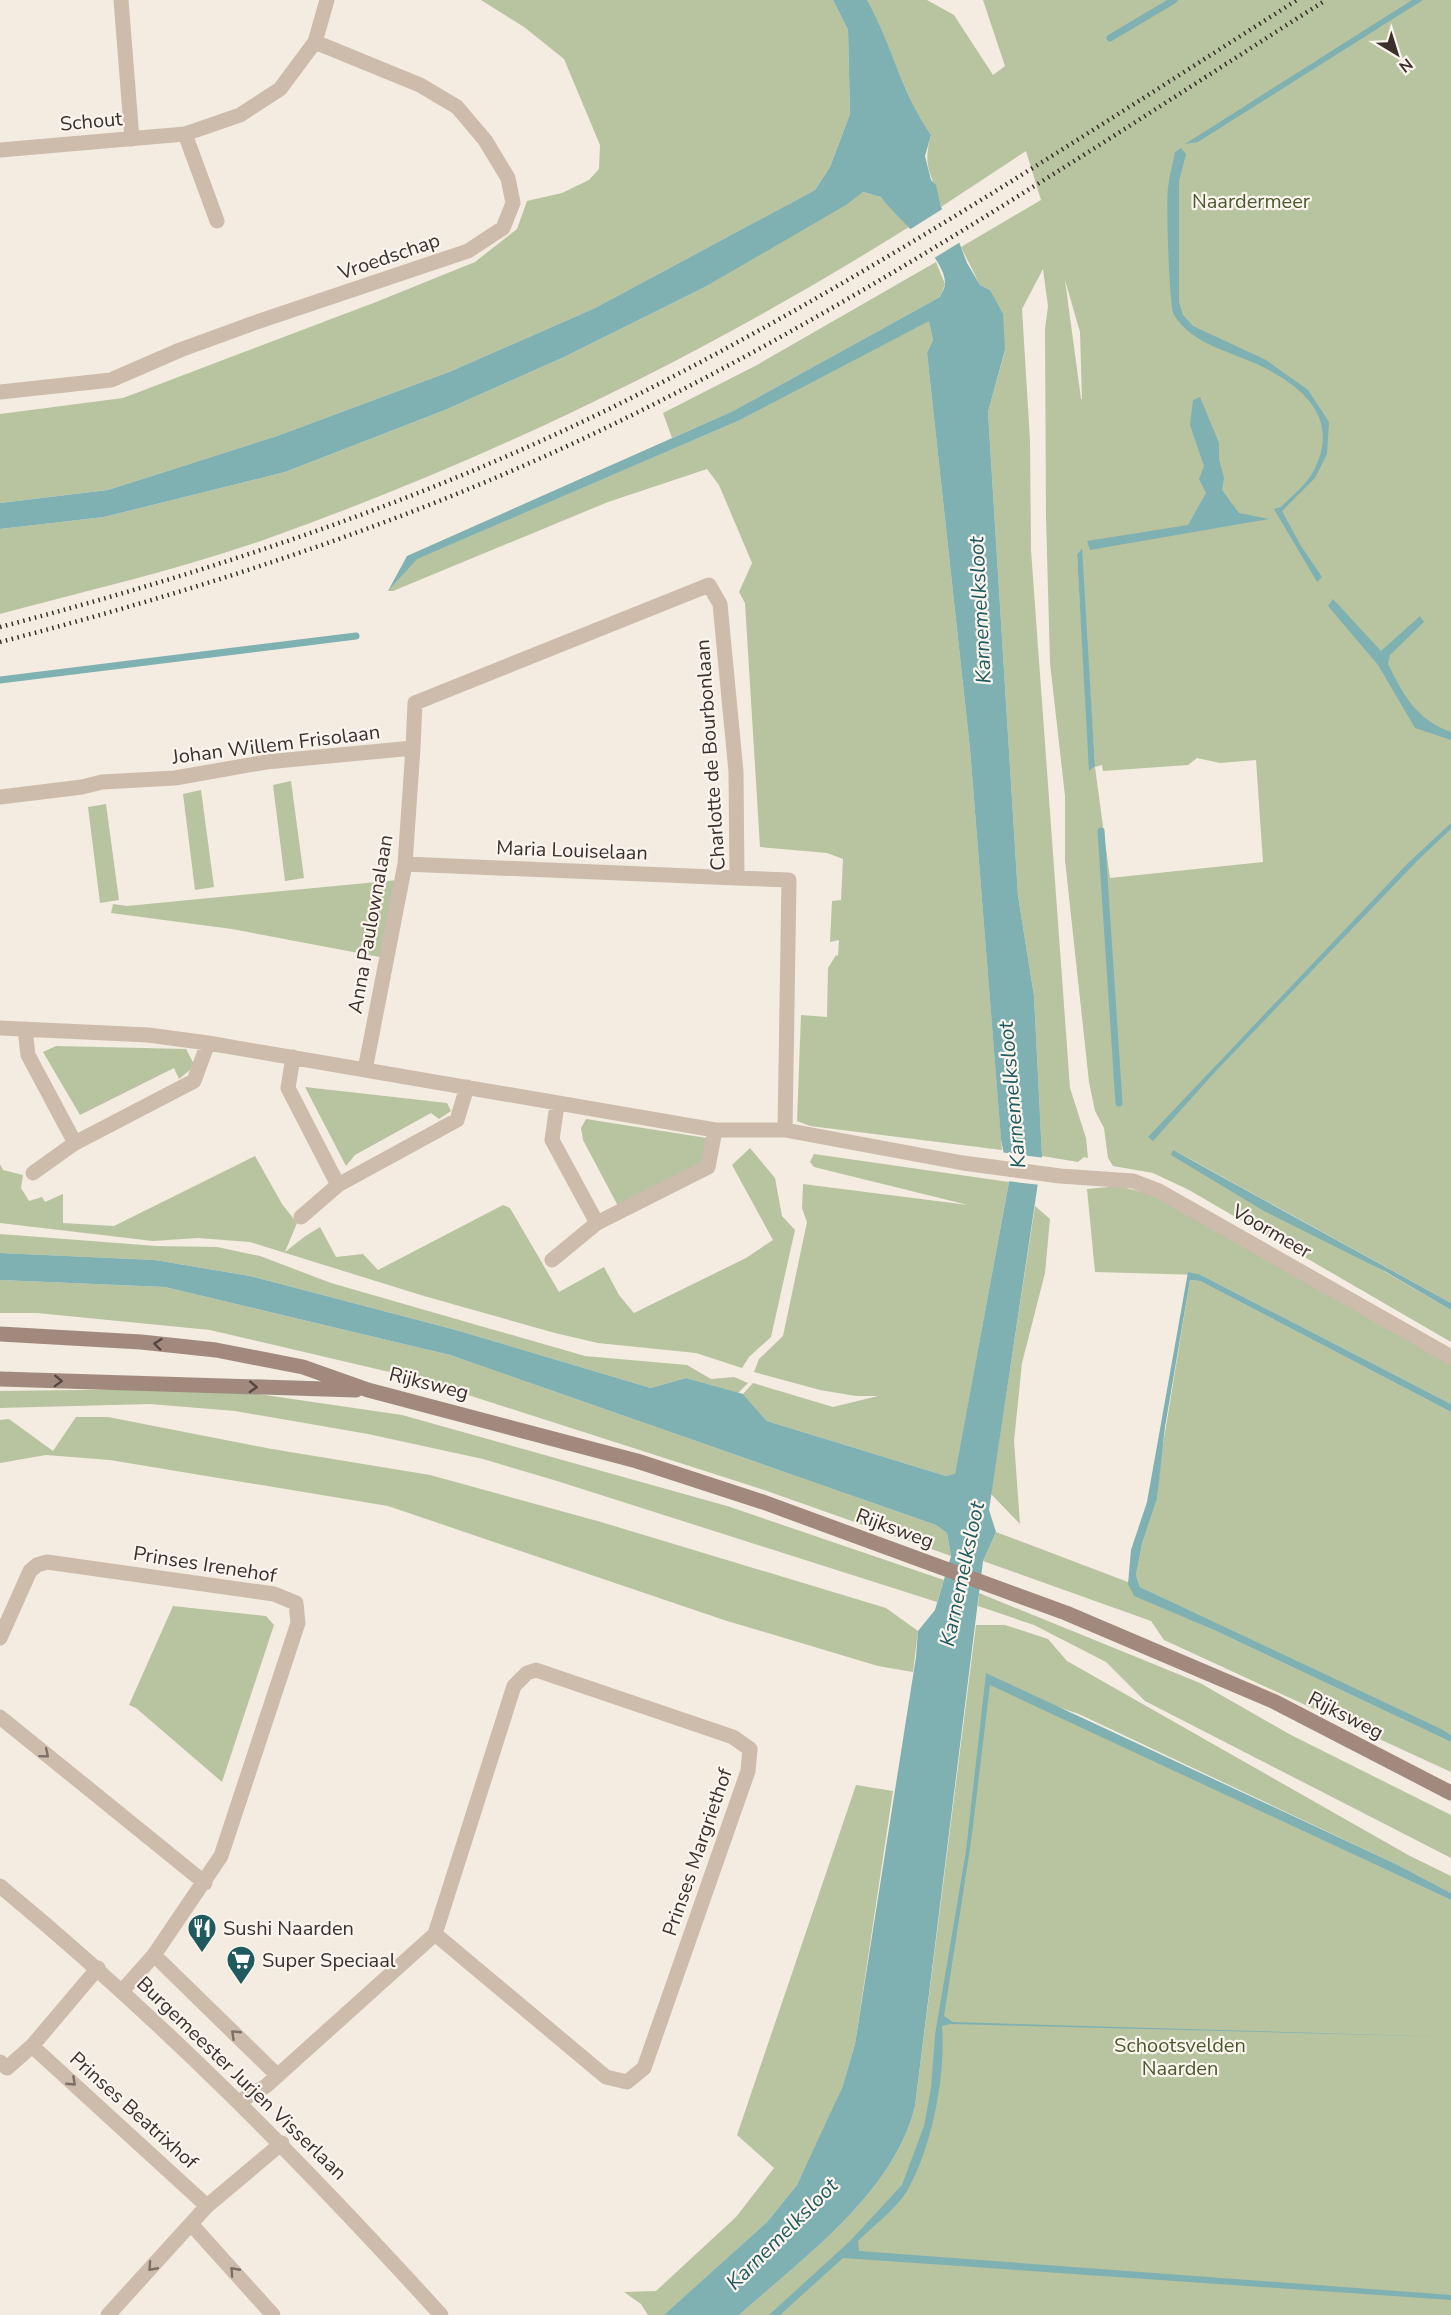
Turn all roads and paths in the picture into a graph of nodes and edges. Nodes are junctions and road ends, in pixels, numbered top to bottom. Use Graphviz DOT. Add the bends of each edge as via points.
graph roads {
  1 [pos="121,0"];
  2 [pos="327,0"];
  3 [pos="315,42"];
  4 [pos="185,134"];
  5 [pos="132,139"];
  6 [pos="0,150"];
  7 [pos="217,221"];
  8 [pos="0,392"];
  9 [pos="413,748"];
  10 [pos="0,797"];
  11 [pos="405,864"];
  12 [pos="736,878"];
  13 [pos="0,1028"];
  14 [pos="25,1029"];
  15 [pos="208,1043"];
  16 [pos="293,1058"];
  17 [pos="365,1070"];
  18 [pos="467,1087"];
  19 [pos="557,1104"];
  20 [pos="715,1130"];
  21 [pos="785,1130"];
  22 [pos="75,1143"];
  23 [pos="33,1173"];
  24 [pos="338,1185"];
  25 [pos="301,1217"];
  26 [pos="597,1223"];
  27 [pos="552,1260"];
  28 [pos="0,1334"];
  29 [pos="1451,1357"];
  30 [pos="0,1379"];
  31 [pos="368,1389"];
  32 [pos="0,1638"];
  33 [pos="0,1717"];
  34 [pos="1451,1793"];
  35 [pos="206,1883"];
  36 [pos="0,1886"];
  37 [pos="435,1934"];
  38 [pos="154,1955"];
  39 [pos="98,1968"];
  40 [pos="123,1990"];
  41 [pos="32,2046"];
  42 [pos="2,2068"];
  43 [pos="277,2075"];
  44 [pos="240,2101"];
  45 [pos="282,2143"];
  46 [pos="207,2206"];
  47 [pos="191,2224"];
  48 [pos="108,2315"];
  49 [pos="273,2315"];
  50 [pos="441,2315"];
  1 -- 5 [label="street"];
  2 -- 3 [label="street, Schout"];
  3 -- 4 [label="street, Schout" via="280,89 240,116"];
  3 -- 8 [label="street, Vroedschap" via="420,86 457,107 485,140 508,178 513,203 503,228 468,251 244,327 111,380"];
  4 -- 5 [label="street, Schout"];
  4 -- 7 [label="street"];
  5 -- 6 [label="street, Schout"];
  9 -- 10 [label="street, Johan Willem Frisolaan" via="266,762 175,778 102,782"];
  9 -- 11 [label="street, Anna Paulownalaan"];
  9 -- 12 [label="street, Charlotte de Bourbonlaan" via="415,704 709,585 720,604 736,772"];
  11 -- 12 [label="street, Maria Louiselaan"];
  11 -- 17 [label="street, Anna Paulownalaan"];
  12 -- 21 [label="street, Charlotte de Bourbonlaan" via="789,880"];
  13 -- 14 [label="street, Voormeer"];
  14 -- 15 [label="street, Voormeer" via="148,1035"];
  14 -- 22 [label="street" via="28,1055"];
  15 -- 16 [label="street, Voormeer"];
  15 -- 22 [label="street" via="194,1081"];
  16 -- 17 [label="street, Voormeer"];
  16 -- 24 [label="street" via="288,1088"];
  17 -- 18 [label="street, Voormeer"];
  18 -- 19 [label="street, Voormeer"];
  18 -- 24 [label="street" via="458,1120"];
  19 -- 20 [label="street, Voormeer"];
  19 -- 26 [label="street" via="552,1140"];
  20 -- 21 [label="street, Voormeer"];
  20 -- 26 [label="street" via="708,1167"];
  21 -- 29 [label="street, Voormeer" via="963,1163 1133,1181 1159,1191"];
  22 -- 23 [label="street"];
  24 -- 25 [label="street"];
  26 -- 27 [label="street"];
  31 -- 28 [label="main road, Rijksweg, one-way" via="303,1367 216,1350"];
  30 -- 31 [label="main road, Rijksweg, one-way"];
  31 -- 34 [label="main road, Rijksweg" via="637,1461 984,1582 1275,1702"];
  32 -- 35 [label="street, Prinses Irenehof" via="30,1571 47,1562 274,1594 296,1603 295,1633 221,1856"];
  33 -- 35 [label="street, one-way"];
  35 -- 38 [label="street, Prinses Irenehof"];
  36 -- 39 [label="street, Burgemeester Jurjen Visserlaan"];
  37 -- 37 [label="street, Prinses Margriethof" via="514,1686 527,1673 536,1670 579,1684 733,1737 750,1749 748,1771 644,2068 627,2082 606,2077"];
  37 -- 43 [label="street"];
  38 -- 40 [label="street, Prinses Irenehof"];
  43 -- 38 [label="street, Burgemeester Jurjen Visserlaan, one-way"];
  39 -- 40 [label="street, Burgemeester Jurjen Visserlaan"];
  39 -- 41 [label="street"];
  40 -- 44 [label="street, Burgemeester Jurjen Visserlaan"];
  41 -- 42 [label="street"];
  41 -- 46 [label="street, Prinses Beatrixhof, one-way"];
  43 -- 44 [label="street"];
  44 -- 45 [label="street, Burgemeester Jurjen Visserlaan"];
  45 -- 46 [label="street"];
  45 -- 50 [label="street, Burgemeester Jurjen Visserlaan"];
  46 -- 47 [label="street"];
  47 -- 48 [label="street, one-way"];
  49 -- 47 [label="street, one-way"];
}
